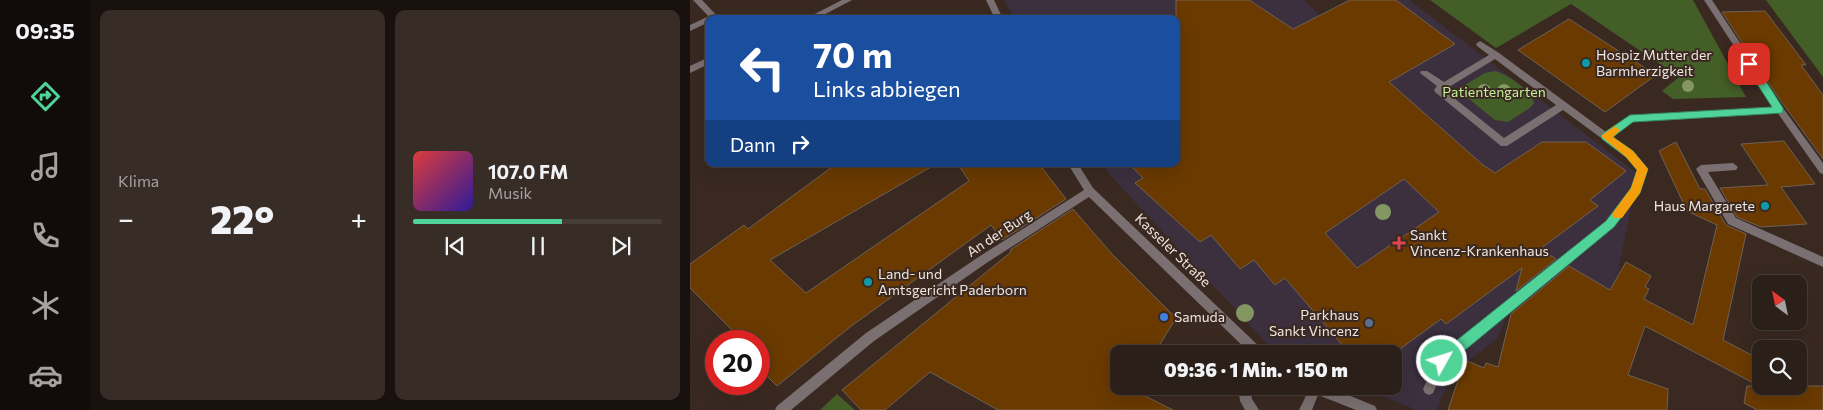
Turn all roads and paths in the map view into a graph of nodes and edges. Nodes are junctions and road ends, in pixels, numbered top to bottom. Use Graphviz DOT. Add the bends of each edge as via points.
graph roads {
  1 [pos="697,0"];
  2 [pos="848,0"];
  3 [pos="990,0"];
  4 [pos="1708,0"];
  5 [pos="710,15"];
  6 [pos="817,15"];
  7 [pos="997,15"];
  8 [pos="705,21"];
  9 [pos="690,28"];
  10 [pos="1480,44"];
  11 [pos="1496,55"];
  12 [pos="705,62"];
  13 [pos="690,70"];
  14 [pos="1424,73"];
  15 [pos="1443,86"];
  16 [pos="1563,105"];
  17 [pos="1780,110"];
  18 [pos="1606,136"];
  19 [pos="1075,167"];
  20 [pos="1733,167"];
  21 [pos="1823,170"];
  22 [pos="1090,191"];
  23 [pos="1823,262"];
  24 [pos="1250,345"];
  25 [pos="1429,389"];
  26 [pos="1245,395"];
  27 [pos="1312,395"];
  28 [pos="1333,395"];
  29 [pos="782,410"];
  30 [pos="1252,410"];
  31 [pos="1305,410"];
  32 [pos="1371,410"];
  1 -- 5 [label="street"];
  2 -- 6 [label="street"];
  3 -- 7 [label="street"];
  4 -- 17 [label="street"];
  8 -- 9 [label="street"];
  10 -- 11 [label="street"];
  11 -- 15 [label="street"];
  11 -- 16 [label="street"];
  12 -- 13 [label="street"];
  14 -- 15 [label="street"];
  15 -- 16 [label="street" via="1438,90 1504,143"];
  16 -- 18 [label="street"];
  17 -- 18 [label="street" via="1630,119"];
  17 -- 21 [label="street"];
  18 -- 25 [label="street" via="1630,154 1643,169 1636,190 1610,224 1442,361"];
  19 -- 22 [label="street, Kasseler Straße"];
  20 -- 23 [label="street" via="1701,169 1732,222"];
  22 -- 24 [label="street, Kasseler Straße"];
  22 -- 29 [label="street, An der Burg" via="870,338"];
  26 -- 30 [label="street"];
  27 -- 31 [label="street"];
  28 -- 32 [label="street"];
}
